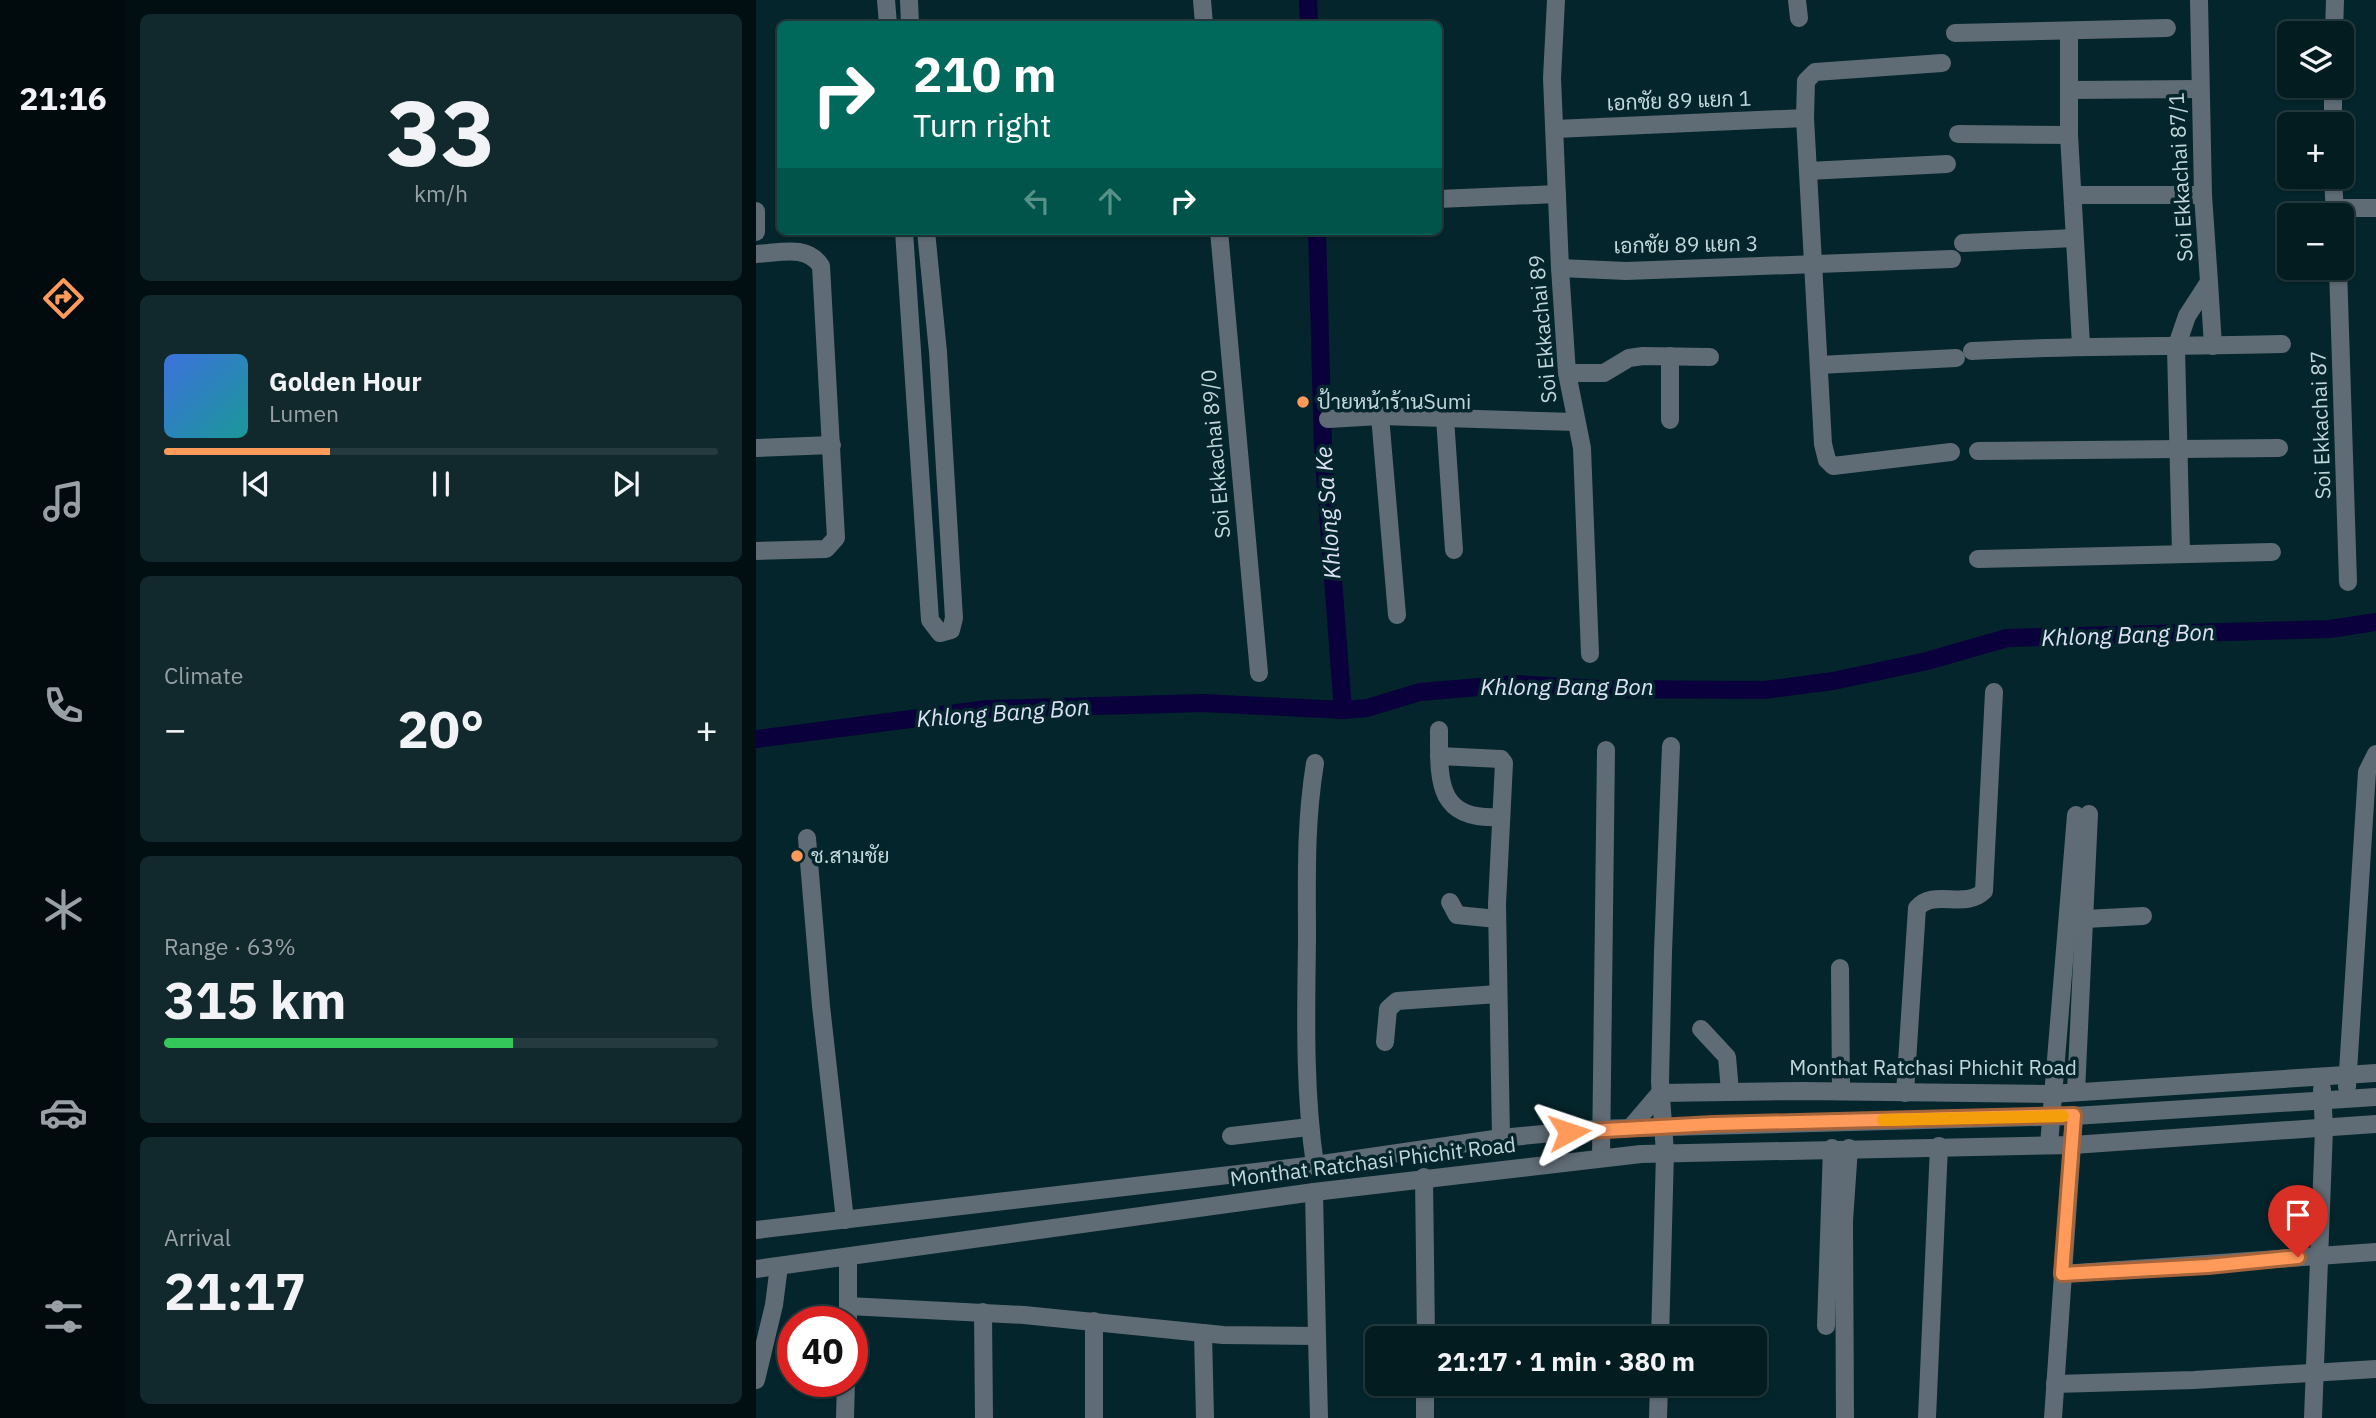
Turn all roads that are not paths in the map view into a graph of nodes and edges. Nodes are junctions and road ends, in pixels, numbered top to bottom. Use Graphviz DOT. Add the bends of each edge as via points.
graph roads {
  1 [pos="886,0"];
  2 [pos="909,0"];
  3 [pos="1202,0"];
  4 [pos="1556,0"];
  5 [pos="2199,0"];
  6 [pos="2335,0"];
  7 [pos="888,21"];
  8 [pos="910,21"];
  9 [pos="1204,21"];
  10 [pos="2334,21"];
  11 [pos="2168,28"];
  12 [pos="2069,32"];
  13 [pos="1955,33"];
  14 [pos="1942,64"];
  15 [pos="2199,89"];
  16 [pos="2070,90"];
  17 [pos="1805,118"];
  18 [pos="1555,129"];
  19 [pos="1958,134"];
  20 [pos="2069,135"];
  21 [pos="1947,164"];
  22 [pos="1808,170"];
  23 [pos="1557,194"];
  24 [pos="2073,195"];
  25 [pos="2203,195"];
  26 [pos="1442,199"];
  27 [pos="2376,208"];
  28 [pos="2354,210"];
  29 [pos="756,211"];
  30 [pos="756,232"];
  31 [pos="904,235"];
  32 [pos="926,235"];
  33 [pos="1219,235"];
  34 [pos="2074,238"];
  35 [pos="1963,243"];
  36 [pos="756,254"];
  37 [pos="1952,259"];
  38 [pos="1814,265"];
  39 [pos="1560,268"];
  40 [pos="2338,280"];
  41 [pos="2209,282"];
  42 [pos="2282,344"];
  43 [pos="2081,345"];
  44 [pos="2213,346"];
  45 [pos="2176,348"];
  46 [pos="1670,356"];
  47 [pos="1710,357"];
  48 [pos="1819,365"];
  49 [pos="1567,373"];
  50 [pos="1380,416"];
  51 [pos="1445,418"];
  52 [pos="1328,419"];
  53 [pos="1670,420"];
  54 [pos="1575,422"];
  55 [pos="832,445"];
  56 [pos="756,448"];
  57 [pos="2278,448"];
  58 [pos="2177,449"];
  59 [pos="1978,451"];
  60 [pos="1951,452"];
  61 [pos="756,551"];
  62 [pos="1454,551"];
  63 [pos="2272,552"];
  64 [pos="2181,554"];
  65 [pos="1978,559"];
  66 [pos="2348,582"];
  67 [pos="1397,614"];
  68 [pos="1590,654"];
  69 [pos="1259,673"];
  70 [pos="1994,692"];
  71 [pos="1439,730"];
  72 [pos="1671,746"];
  73 [pos="1605,750"];
  74 [pos="2376,754"];
  75 [pos="1439,756"];
  76 [pos="1315,763"];
  77 [pos="1501,817"];
  78 [pos="807,838"];
  79 [pos="1450,902"];
  80 [pos="2143,916"];
  81 [pos="1497,919"];
  82 [pos="2085,919"];
  83 [pos="1840,968"];
  84 [pos="1498,994"];
  85 [pos="1701,1029"];
  86 [pos="1385,1042"];
  87 [pos="2376,1073"];
  88 [pos="2346,1075"];
  89 [pos="2321,1076"];
  90 [pos="1730,1091"];
  91 [pos="1841,1091"];
  92 [pos="2076,1092"];
  93 [pos="1660,1093"];
  94 [pos="1905,1093"];
  95 [pos="2051,1094"];
  96 [pos="2376,1097"];
  97 [pos="2347,1100"];
  98 [pos="2322,1101"];
  99 [pos="2074,1115"];
  100 [pos="2052,1116"];
  101 [pos="2376,1124"];
  102 [pos="1664,1126"];
  103 [pos="1309,1127"];
  104 [pos="2348,1127"];
  105 [pos="1631,1128"];
  106 [pos="1600,1129"];
  107 [pos="2324,1129"];
  108 [pos="1231,1136"];
  109 [pos="1509,1138"];
  110 [pos="2049,1145"];
  111 [pos="2073,1145"];
  112 [pos="1939,1146"];
  113 [pos="1841,1148"];
  114 [pos="1665,1153"];
  115 [pos="1601,1158"];
  116 [pos="1315,1165"];
  117 [pos="1520,1167"];
  118 [pos="1424,1177"];
  119 [pos="1314,1192"];
  120 [pos="845,1220"];
  121 [pos="756,1230"];
  122 [pos="2376,1252"];
  123 [pos="2320,1255"];
  124 [pos="848,1256"];
  125 [pos="779,1266"];
  126 [pos="756,1269"];
  127 [pos="2062,1274"];
  128 [pos="848,1306"];
  129 [pos="983,1312"];
  130 [pos="868,1313"];
  131 [pos="1094,1321"];
  132 [pos="1426,1326"];
  133 [pos="1660,1326"];
  134 [pos="1826,1326"];
  135 [pos="1203,1333"];
  136 [pos="1317,1336"];
  137 [pos="759,1350"];
  138 [pos="2376,1368"];
  139 [pos="2317,1373"];
  140 [pos="756,1380"];
  141 [pos="2055,1384"];
  142 [pos="1425,1396"];
  143 [pos="1659,1396"];
  144 [pos="846,1397"];
  145 [pos="845,1418"];
  146 [pos="984,1418"];
  147 [pos="1094,1418"];
  148 [pos="1205,1418"];
  149 [pos="1319,1418"];
  150 [pos="1425,1418"];
  151 [pos="1658,1418"];
  152 [pos="1845,1418"];
  153 [pos="1927,1418"];
  154 [pos="2053,1418"];
  155 [pos="2313,1418"];
  1 -- 7 [label="street"];
  2 -- 8 [label="street"];
  3 -- 9 [label="street"];
  4 -- 18 [label="street, Soi Ekkachai 89" via="1552,52"];
  5 -- 15 [label="street, Soi Ekkachai 87/1"];
  6 -- 10 [label="street"];
  11 -- 12 [label="street"];
  12 -- 13 [label="street"];
  12 -- 16 [label="street"];
  14 -- 17 [label="street" via="1815,72 1805,87"];
  15 -- 16 [label="street"];
  15 -- 25 [label="street, Soi Ekkachai 87/1"];
  16 -- 20 [label="street"];
  17 -- 18 [label="street, เอกชัย 89 แยก 1"];
  17 -- 22 [label="street"];
  18 -- 23 [label="street, Soi Ekkachai 89"];
  19 -- 20 [label="street"];
  20 -- 24 [label="street"];
  21 -- 22 [label="street"];
  22 -- 38 [label="street"];
  23 -- 26 [label="street"];
  23 -- 39 [label="street, Soi Ekkachai 89"];
  24 -- 25 [label="street"];
  24 -- 34 [label="street"];
  25 -- 41 [label="street, Soi Ekkachai 87/1"];
  27 -- 28 [label="street"];
  29 -- 30 [label="street"];
  31 -- 32 [label="street" via="930,620 940,633 951,630 954,618"];
  33 -- 69 [label="street, Soi Ekkachai 89/0"];
  34 -- 35 [label="street"];
  34 -- 43 [label="street"];
  36 -- 55 [label="street" via="801,251 816,257 821,266"];
  37 -- 38 [label="street, เอกชัย 89 แยก 3"];
  38 -- 39 [label="street, เอกชัย 89 แยก 3" via="1626,271"];
  38 -- 48 [label="street"];
  39 -- 49 [label="street, Soi Ekkachai 89"];
  40 -- 66 [label="street, Soi Ekkachai 87"];
  41 -- 44 [label="street"];
  41 -- 45 [label="street, Soi Ekkachai 87/1" via="2187,316"];
  42 -- 44 [label="street"];
  43 -- 45 [label="street"];
  43 -- 48 [label="street"];
  44 -- 45 [label="street"];
  45 -- 58 [label="street, Soi Ekkachai 87/1"];
  46 -- 47 [label="street"];
  46 -- 49 [label="street" via="1629,358 1604,373"];
  46 -- 53 [label="street"];
  48 -- 60 [label="street" via="1823,444 1830,465"];
  49 -- 54 [label="street, Soi Ekkachai 89"];
  50 -- 51 [label="street"];
  50 -- 52 [label="street"];
  50 -- 67 [label="street"];
  51 -- 54 [label="street"];
  51 -- 62 [label="street"];
  54 -- 68 [label="street, Soi Ekkachai 89" via="1582,448"];
  55 -- 56 [label="street"];
  55 -- 61 [label="street" via="835,543 826,549"];
  57 -- 58 [label="street"];
  58 -- 59 [label="street"];
  58 -- 64 [label="street, Soi Ekkachai 87/1"];
  63 -- 64 [label="street"];
  64 -- 65 [label="street"];
  70 -- 94 [label="street" via="1984,891 1973,898 1933,898 1917,908"];
  71 -- 75 [label="street"];
  72 -- 93 [label="street"];
  73 -- 106 [label="street"];
  74 -- 88 [label="street" via="2367,772"];
  75 -- 77 [label="street" via="1444,797 1478,818"];
  75 -- 77 [label="street" via="1503,760"];
  76 -- 103 [label="street" via="1306,832"];
  77 -- 81 [label="street"];
  78 -- 120 [label="street"];
  79 -- 81 [label="street" via="1457,915"];
  80 -- 82 [label="street"];
  81 -- 84 [label="street"];
  82 -- 92 [label="street"];
  82 -- 95 [label="street" via="2083,814"];
  83 -- 91 [label="street"];
  84 -- 86 [label="street" via="1397,1001 1388,1009"];
  84 -- 109 [label="street"];
  85 -- 90 [label="street" via="1727,1057"];
  87 -- 88 [label="street, Monthat Ratchasi Phichit Road"];
  88 -- 89 [label="street, Monthat Ratchasi Phichit Road"];
  88 -- 97 [label="street"];
  89 -- 92 [label="street, Monthat Ratchasi Phichit Road"];
  89 -- 98 [label="street"];
  90 -- 91 [label="street, Monthat Ratchasi Phichit Road"];
  90 -- 93 [label="street, Monthat Ratchasi Phichit Road"];
  91 -- 94 [label="street, Monthat Ratchasi Phichit Road"];
  92 -- 95 [label="street, Monthat Ratchasi Phichit Road"];
  93 -- 102 [label="street"];
  93 -- 105 [label="street"];
  94 -- 95 [label="street, Monthat Ratchasi Phichit Road"];
  95 -- 100 [label="street"];
  96 -- 97 [label="street, Monthat Ratchasi Phichit Road"];
  97 -- 98 [label="street, Monthat Ratchasi Phichit Road"];
  97 -- 104 [label="street"];
  98 -- 99 [label="street, Monthat Ratchasi Phichit Road"];
  98 -- 107 [label="street"];
  99 -- 100 [label="street, Monthat Ratchasi Phichit Road"];
  99 -- 111 [label="street"];
  100 -- 102 [label="street, Monthat Ratchasi Phichit Road"];
  100 -- 110 [label="street"];
  101 -- 104 [label="street, Monthat Ratchasi Phichit Road"];
  102 -- 105 [label="street, Monthat Ratchasi Phichit Road"];
  102 -- 114 [label="street"];
  103 -- 108 [label="street"];
  103 -- 116 [label="street"];
  104 -- 107 [label="street, Monthat Ratchasi Phichit Road"];
  105 -- 106 [label="street, Monthat Ratchasi Phichit Road"];
  106 -- 109 [label="street, Monthat Ratchasi Phichit Road"];
  106 -- 115 [label="street"];
  107 -- 111 [label="street, Monthat Ratchasi Phichit Road"];
  107 -- 123 [label="street"];
  109 -- 116 [label="street, Monthat Ratchasi Phichit Road"];
  109 -- 117 [label="street"];
  110 -- 111 [label="street, Monthat Ratchasi Phichit Road"];
  110 -- 112 [label="street, Monthat Ratchasi Phichit Road"];
  111 -- 127 [label="street"];
  112 -- 113 [label="street, Monthat Ratchasi Phichit Road"];
  112 -- 153 [label="street"];
  113 -- 114 [label="street, Monthat Ratchasi Phichit Road"];
  113 -- 134 [label="street"];
  113 -- 152 [label="street"];
  114 -- 115 [label="street, Monthat Ratchasi Phichit Road"];
  114 -- 133 [label="street"];
  115 -- 117 [label="street, Monthat Ratchasi Phichit Road"];
  116 -- 120 [label="street, Monthat Ratchasi Phichit Road"];
  117 -- 118 [label="street, Monthat Ratchasi Phichit Road"];
  118 -- 119 [label="street, Monthat Ratchasi Phichit Road"];
  118 -- 132 [label="street"];
  119 -- 124 [label="street, Monthat Ratchasi Phichit Road"];
  119 -- 136 [label="street"];
  120 -- 121 [label="street, Monthat Ratchasi Phichit Road"];
  122 -- 123 [label="street"];
  123 -- 127 [label="street"];
  123 -- 139 [label="street"];
  124 -- 125 [label="street, Monthat Ratchasi Phichit Road"];
  124 -- 128 [label="street"];
  125 -- 126 [label="street, Monthat Ratchasi Phichit Road"];
  125 -- 137 [label="street" via="774,1305"];
  127 -- 141 [label="street"];
  129 -- 130 [label="street"];
  129 -- 131 [label="street"];
  129 -- 146 [label="street"];
  131 -- 135 [label="street"];
  131 -- 147 [label="street"];
  135 -- 136 [label="street"];
  135 -- 148 [label="street"];
  136 -- 149 [label="street"];
  137 -- 140 [label="street"];
  138 -- 139 [label="street"];
  139 -- 141 [label="street"];
  139 -- 155 [label="street"];
  141 -- 154 [label="street"];
  142 -- 150 [label="street"];
  143 -- 151 [label="street"];
  144 -- 145 [label="street"];
}
